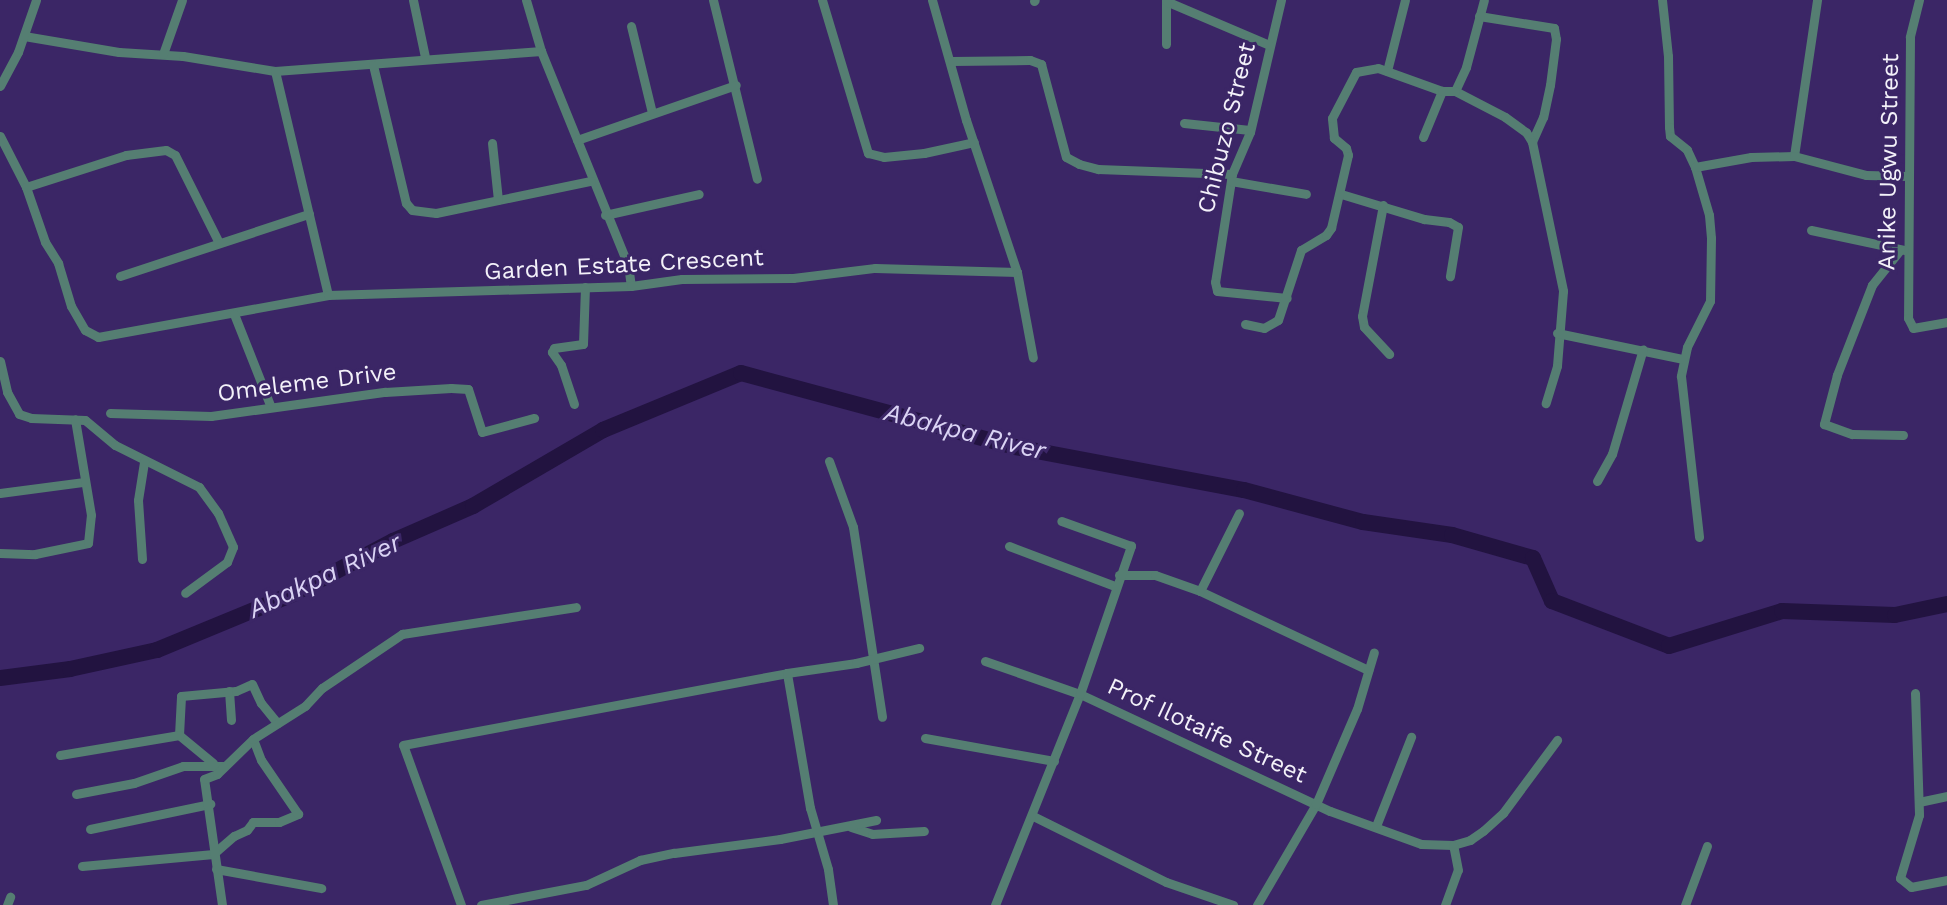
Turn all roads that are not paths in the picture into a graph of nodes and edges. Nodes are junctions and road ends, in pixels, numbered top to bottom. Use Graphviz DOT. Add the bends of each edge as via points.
graph roads {
  1 [pos="36,0"];
  2 [pos="182,0"];
  3 [pos="413,0"];
  4 [pos="526,0"];
  5 [pos="713,0"];
  6 [pos="822,0"];
  7 [pos="932,0"];
  8 [pos="1281,0"];
  9 [pos="1405,0"];
  10 [pos="1484,0"];
  11 [pos="1662,0"];
  12 [pos="1817,0"];
  13 [pos="1919,0"];
  14 [pos="1166,1"];
  15 [pos="1479,16"];
  16 [pos="631,26"];
  17 [pos="24,36"];
  18 [pos="1166,44"];
  19 [pos="1269,45"];
  20 [pos="541,51"];
  21 [pos="163,54"];
  22 [pos="425,57"];
  23 [pos="952,61"];
  24 [pos="373,65"];
  25 [pos="275,71"];
  26 [pos="1387,71"];
  27 [pos="736,85"];
  28 [pos="0,86"];
  29 [pos="1442,91"];
  30 [pos="1455,91"];
  31 [pos="652,113"];
  32 [pos="1184,123"];
  33 [pos="1250,130"];
  34 [pos="0,136"];
  35 [pos="1423,137"];
  36 [pos="577,140"];
  37 [pos="974,142"];
  38 [pos="1532,142"];
  39 [pos="492,143"];
  40 [pos="1794,156"];
  41 [pos="1695,167"];
  42 [pos="1908,176"];
  43 [pos="1232,178"];
  44 [pos="757,179"];
  45 [pos="591,181"];
  46 [pos="26,187"];
  47 [pos="699,194"];
  48 [pos="1306,194"];
  49 [pos="1341,194"];
  50 [pos="498,200"];
  51 [pos="1383,205"];
  52 [pos="309,214"];
  53 [pos="605,215"];
  54 [pos="1811,230"];
  55 [pos="219,243"];
  56 [pos="1904,250"];
  57 [pos="1017,272"];
  58 [pos="120,276"];
  59 [pos="1450,276"];
  60 [pos="631,286"];
  61 [pos="585,287"];
  62 [pos="328,295"];
  63 [pos="1287,298"];
  64 [pos="234,314"];
  65 [pos="1947,322"];
  66 [pos="1245,324"];
  67 [pos="1557,333"];
  68 [pos="1643,349"];
  69 [pos="1389,354"];
  70 [pos="1033,358"];
  71 [pos="1683,359"];
  72 [pos="0,361"];
  73 [pos="4,393"];
  74 [pos="1546,403"];
  75 [pos="574,404"];
  76 [pos="270,405"];
  77 [pos="110,413"];
  78 [pos="534,418"];
  79 [pos="75,419"];
  80 [pos="1903,435"];
  81 [pos="144,461"];
  82 [pos="829,461"];
  83 [pos="1597,481"];
  84 [pos="84,482"];
  85 [pos="0,493"];
  86 [pos="1239,513"];
  87 [pos="1061,521"];
  88 [pos="1699,537"];
  89 [pos="1009,546"];
  90 [pos="0,553"];
  91 [pos="142,559"];
  92 [pos="1119,575"];
  93 [pos="1115,586"];
  94 [pos="1200,591"];
  95 [pos="185,593"];
  96 [pos="576,607"];
  97 [pos="919,648"];
  98 [pos="1374,652"];
  99 [pos="872,658"];
  100 [pos="985,661"];
  101 [pos="1368,670"];
  102 [pos="787,673"];
  103 [pos="229,691"];
  104 [pos="1915,693"];
  105 [pos="1080,694"];
  106 [pos="882,717"];
  107 [pos="231,720"];
  108 [pos="277,723"];
  109 [pos="179,735"];
  110 [pos="1411,737"];
  111 [pos="925,738"];
  112 [pos="253,739"];
  113 [pos="1557,740"];
  114 [pos="60,755"];
  115 [pos="1054,761"];
  116 [pos="213,763"];
  117 [pos="224,766"];
  118 [pos="76,794"];
  119 [pos="1947,796"];
  120 [pos="1919,802"];
  121 [pos="210,804"];
  122 [pos="1316,804"];
  123 [pos="1033,816"];
  124 [pos="876,820"];
  125 [pos="847,826"];
  126 [pos="1376,826"];
  127 [pos="90,829"];
  128 [pos="817,831"];
  129 [pos="924,831"];
  130 [pos="1453,845"];
  131 [pos="1707,846"];
  132 [pos="213,854"];
  133 [pos="82,866"];
  134 [pos="216,869"];
  135 [pos="1947,880"];
  136 [pos="321,888"];
  137 [pos="482,904"];
  138 [pos="222,905"];
  139 [pos="461,905"];
  140 [pos="833,905"];
  141 [pos="995,905"];
  142 [pos="1233,905"];
  143 [pos="1257,905"];
  144 [pos="1445,905"];
  145 [pos="1685,905"];
  1 -- 17 [label="street"];
  2 -- 21 [label="street"];
  3 -- 22 [label="street"];
  4 -- 20 [label="street"];
  5 -- 27 [label="street"];
  6 -- 37 [label="street" via="868,153 910,155"];
  7 -- 23 [label="street"];
  8 -- 19 [label="street, Chibuzo Street"];
  9 -- 26 [label="street"];
  10 -- 15 [label="street"];
  11 -- 41 [label="street" via="1670,136 1687,150"];
  12 -- 40 [label="street"];
  13 -- 42 [label="street, Anike Ugwu Street" via="1910,37"];
  14 -- 18 [label="street"];
  14 -- 19 [label="street"];
  15 -- 30 [label="street"];
  15 -- 38 [label="street" via="1554,28 1550,85"];
  16 -- 31 [label="street"];
  17 -- 21 [label="street"];
  17 -- 28 [label="street"];
  19 -- 33 [label="street, Chibuzo Street"];
  20 -- 22 [label="street"];
  20 -- 36 [label="street"];
  21 -- 25 [label="street"];
  22 -- 24 [label="street"];
  23 -- 37 [label="street"];
  23 -- 43 [label="street" via="1041,64 1066,157 1098,169"];
  24 -- 25 [label="street"];
  24 -- 50 [label="street" via="412,210 436,213"];
  25 -- 52 [label="street"];
  26 -- 29 [label="street"];
  26 -- 49 [label="street" via="1369,67 1356,72 1332,118 1334,138 1348,155"];
  27 -- 31 [label="street"];
  27 -- 44 [label="street"];
  29 -- 30 [label="street"];
  29 -- 35 [label="street"];
  30 -- 38 [label="street" via="1505,117"];
  31 -- 36 [label="street"];
  32 -- 33 [label="street"];
  33 -- 43 [label="street, Chibuzo Street"];
  34 -- 46 [label="street"];
  36 -- 45 [label="street"];
  37 -- 57 [label="street"];
  38 -- 67 [label="street" via="1563,291"];
  39 -- 50 [label="street"];
  40 -- 41 [label="street"];
  40 -- 42 [label="street" via="1866,175"];
  41 -- 71 [label="street" via="1709,215 1711,285 1710,301"];
  42 -- 56 [label="street, Anike Ugwu Street"];
  43 -- 48 [label="street"];
  43 -- 63 [label="street, Chibuzo Street" via="1217,291"];
  45 -- 50 [label="street"];
  45 -- 53 [label="street"];
  46 -- 55 [label="street" via="126,155 166,150 175,155"];
  46 -- 64 [label="street, Garden Estate Crescent" via="71,306 91,335"];
  47 -- 53 [label="street"];
  49 -- 51 [label="street"];
  49 -- 63 [label="street" via="1326,235 1301,250"];
  51 -- 59 [label="street" via="1458,227"];
  51 -- 69 [label="street" via="1362,316 1364,327"];
  52 -- 55 [label="street"];
  52 -- 62 [label="street"];
  53 -- 60 [label="street" via="628,265"];
  54 -- 56 [label="street"];
  55 -- 58 [label="street"];
  56 -- 65 [label="street, Anike Ugwu Street" via="1909,326"];
  56 -- 80 [label="street" via="1872,285 1824,424 1852,434"];
  57 -- 60 [label="street, Garden Estate Crescent" via="875,268"];
  57 -- 70 [label="street"];
  60 -- 61 [label="street, Garden Estate Crescent"];
  61 -- 62 [label="street, Garden Estate Crescent"];
  61 -- 75 [label="street" via="585,341 552,352"];
  62 -- 64 [label="street, Garden Estate Crescent"];
  63 -- 66 [label="street" via="1273,325"];
  64 -- 76 [label="street"];
  67 -- 68 [label="street"];
  67 -- 74 [label="street" via="1557,366"];
  68 -- 71 [label="street"];
  68 -- 83 [label="street" via="1612,454"];
  71 -- 88 [label="street"];
  72 -- 73 [label="street"];
  73 -- 79 [label="street" via="24,417"];
  76 -- 77 [label="street, Omeleme Drive" via="211,416"];
  76 -- 78 [label="street, Omeleme Drive" via="468,389 482,432"];
  79 -- 81 [label="street" via="89,422"];
  79 -- 84 [label="street"];
  81 -- 91 [label="street" via="138,500"];
  81 -- 95 [label="street" via="199,487 233,547 227,562"];
  82 -- 99 [label="street" via="853,527"];
  84 -- 85 [label="street"];
  84 -- 90 [label="street" via="91,515 88,543 35,554"];
  86 -- 94 [label="street"];
  87 -- 92 [label="street" via="1129,544"];
  89 -- 93 [label="street"];
  92 -- 93 [label="street"];
  92 -- 94 [label="street" via="1155,575"];
  93 -- 105 [label="street"];
  94 -- 101 [label="street"];
  96 -- 108 [label="street" via="402,634"];
  97 -- 99 [label="street"];
  98 -- 101 [label="street"];
  99 -- 102 [label="street"];
  99 -- 106 [label="street"];
  100 -- 105 [label="street, Prof Ilotaife Street"];
  101 -- 122 [label="street"];
  102 -- 128 [label="street"];
  102 -- 139 [label="street" via="403,745"];
  103 -- 107 [label="street"];
  103 -- 108 [label="street" via="252,684"];
  103 -- 109 [label="street" via="184,694 178,708"];
  104 -- 120 [label="street"];
  105 -- 115 [label="street"];
  105 -- 122 [label="street, Prof Ilotaife Street"];
  108 -- 112 [label="street"];
  109 -- 114 [label="street"];
  109 -- 116 [label="street"];
  110 -- 126 [label="street"];
  111 -- 115 [label="street"];
  112 -- 117 [label="street"];
  112 -- 132 [label="street" via="298,814 279,822 253,822"];
  113 -- 130 [label="street" via="1503,813 1470,840"];
  115 -- 123 [label="street"];
  116 -- 117 [label="street"];
  116 -- 118 [label="street" via="168,769 147,779"];
  117 -- 121 [label="street" via="204,779"];
  119 -- 120 [label="street"];
  120 -- 135 [label="street" via="1900,878 1911,887"];
  121 -- 127 [label="street"];
  121 -- 132 [label="street"];
  122 -- 126 [label="street, Prof Ilotaife Street"];
  122 -- 143 [label="street"];
  123 -- 141 [label="street"];
  123 -- 142 [label="street" via="1166,882"];
  124 -- 125 [label="street"];
  125 -- 128 [label="street"];
  125 -- 129 [label="street" via="872,834"];
  126 -- 130 [label="street, Prof Ilotaife Street" via="1421,844"];
  128 -- 137 [label="street" via="640,860 586,885"];
  128 -- 140 [label="street"];
  130 -- 144 [label="street" via="1458,870"];
  131 -- 145 [label="street"];
  132 -- 133 [label="street"];
  132 -- 134 [label="street"];
  134 -- 136 [label="street"];
  134 -- 138 [label="street"];
}
